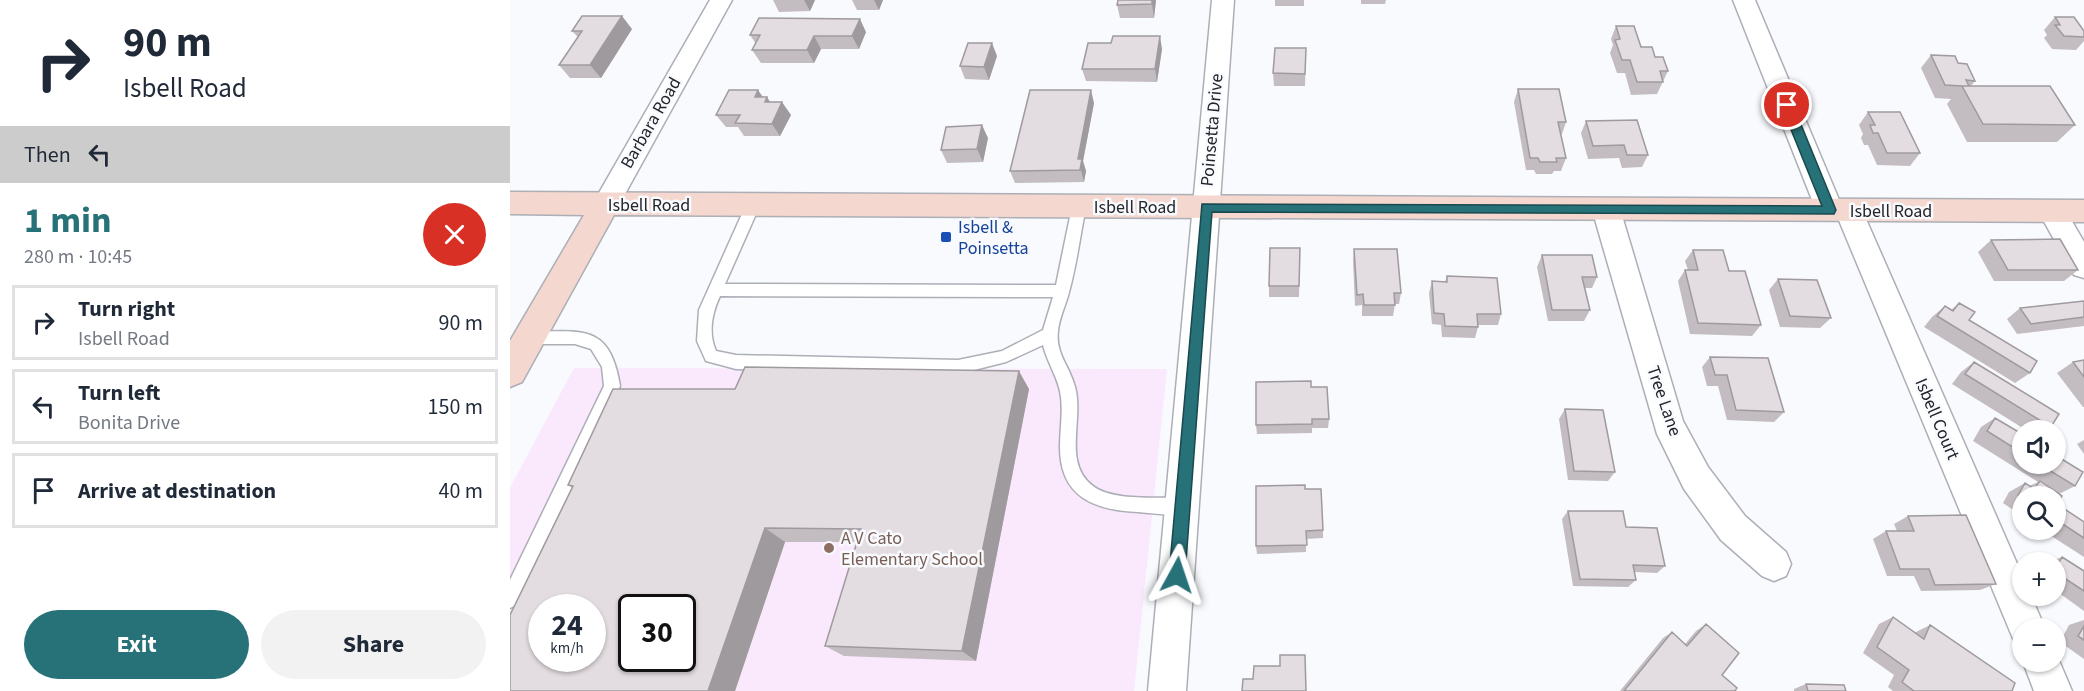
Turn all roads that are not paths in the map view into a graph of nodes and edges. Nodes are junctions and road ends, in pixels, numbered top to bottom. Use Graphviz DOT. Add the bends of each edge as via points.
graph roads {
  1 [pos="721,0"];
  2 [pos="1223,0"];
  3 [pos="1744,0"];
  4 [pos="510,203"];
  5 [pos="605,205"];
  6 [pos="753,205"];
  7 [pos="1078,207"];
  8 [pos="1206,207"];
  9 [pos="1606,209"];
  10 [pos="1839,210"];
  11 [pos="2052,211"];
  12 [pos="2084,211"];
  13 [pos="2084,267"];
  14 [pos="715,290"];
  15 [pos="1062,291"];
  16 [pos="1050,333"];
  17 [pos="529,338"];
  18 [pos="510,372"];
  19 [pos="1182,506"];
  20 [pos="1774,564"];
  21 [pos="510,599"];
  22 [pos="2022,618"];
  23 [pos="2045,672"];
  24 [pos="1167,691"];
  25 [pos="2053,691"];
  1 -- 5 [label="street, Barbara Road"];
  2 -- 8 [label="street, Poinsetta Drive"];
  3 -- 10 [label="street, Isbell Court"];
  4 -- 5 [label="street, Isbell Road"];
  5 -- 6 [label="street, Isbell Road"];
  5 -- 17 [label="street, Barbara Road"];
  6 -- 7 [label="street, Isbell Road"];
  6 -- 14 [label="lane"];
  7 -- 8 [label="street, Isbell Road"];
  7 -- 15 [label="lane"];
  8 -- 9 [label="street, Isbell Road"];
  8 -- 19 [label="street, Poinsetta Drive"];
  9 -- 10 [label="street, Isbell Road"];
  9 -- 20 [label="street, Tree Lane" via="1668,424 1696,478 1733,528"];
  10 -- 11 [label="street, Isbell Road"];
  10 -- 22 [label="street, Isbell Court"];
  11 -- 12 [label="street, Isbell Road"];
  11 -- 13 [label="street"];
  14 -- 15 [label="lane"];
  14 -- 16 [label="lane" via="706,310 704,341 711,356 736,362 958,367 1018,353"];
  15 -- 16 [label="lane"];
  16 -- 19 [label="lane" via="1051,356 1064,376 1069,396 1066,444 1072,476 1089,494 1112,501"];
  17 -- 18 [label="street, Barbara Road"];
  17 -- 21 [label="lane" via="589,339 600,345 610,363 612,386"];
  19 -- 24 [label="street, Poinsetta Drive"];
  23 -- 25 [label="street"];
}
